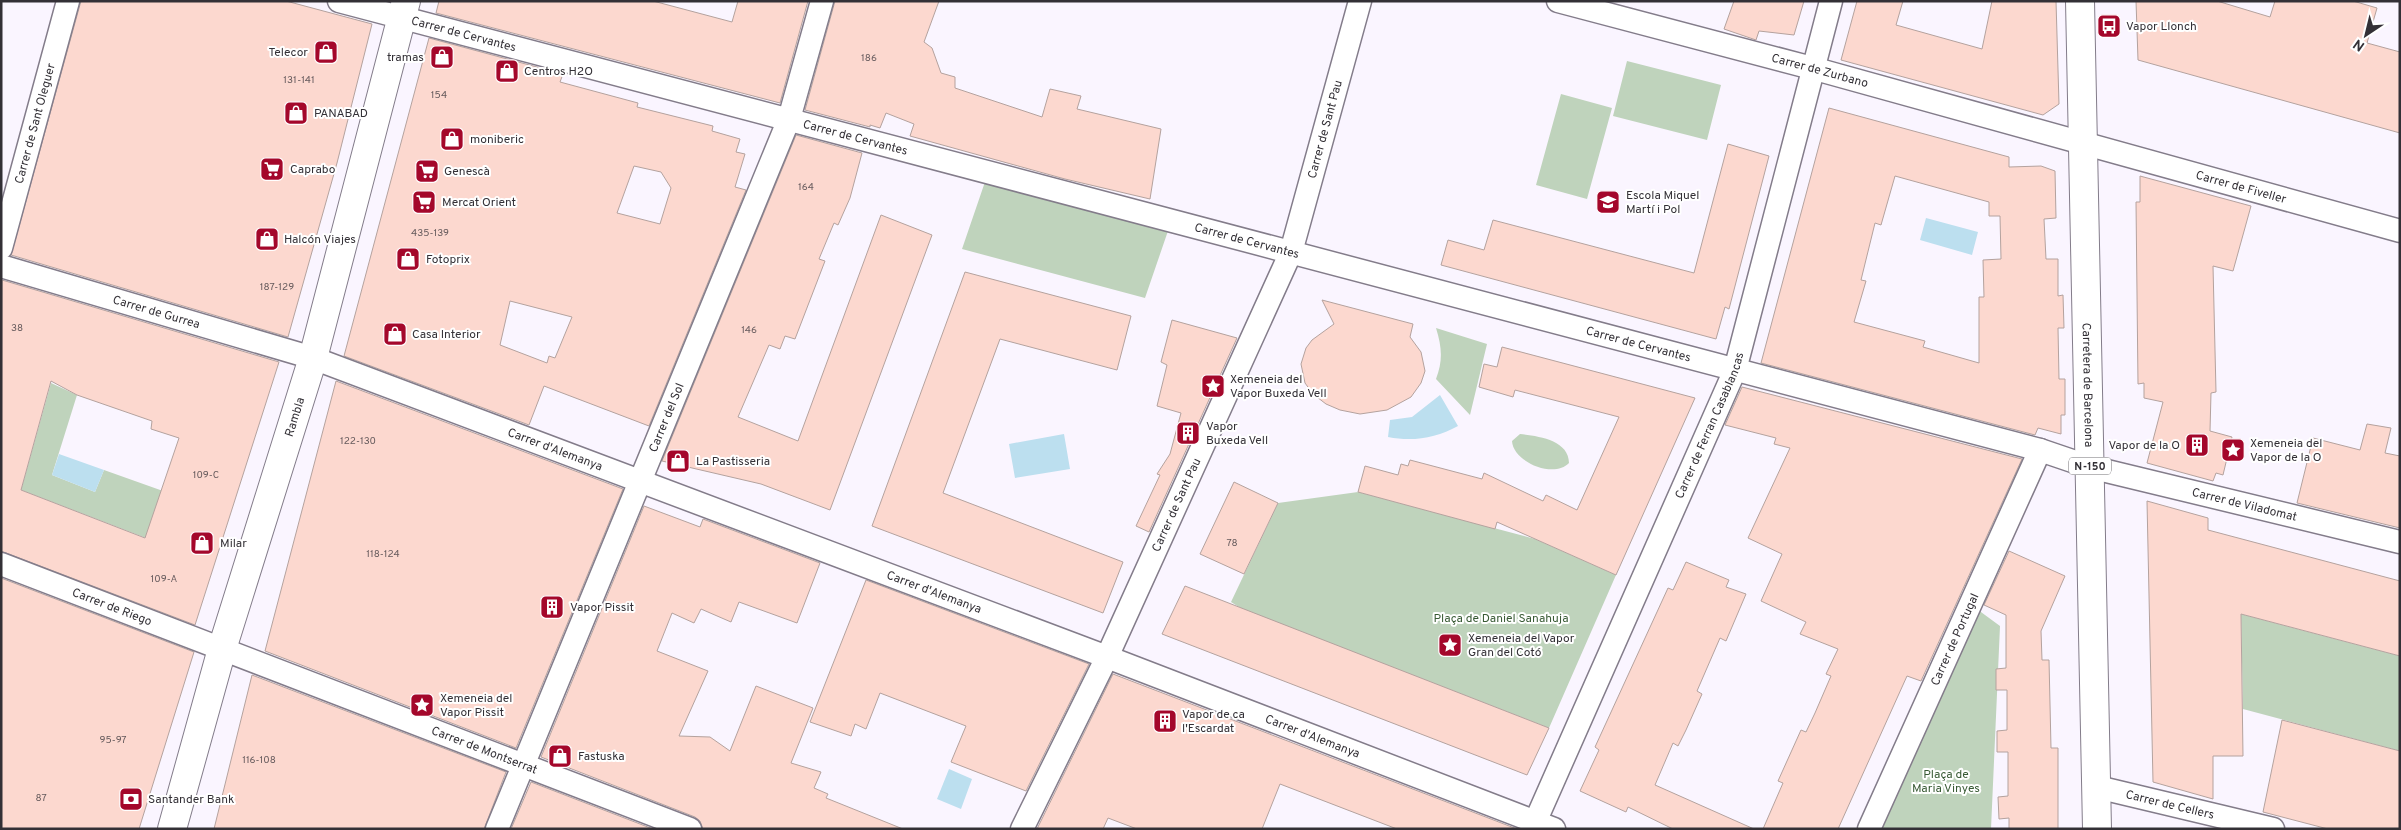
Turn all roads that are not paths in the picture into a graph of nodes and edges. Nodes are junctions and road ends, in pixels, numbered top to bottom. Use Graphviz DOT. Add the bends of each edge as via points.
graph roads {
  1 [pos="68,1"];
  2 [pos="339,1"];
  3 [pos="822,1"];
  4 [pos="1360,1"];
  5 [pos="1558,1"];
  6 [pos="1831,1"];
  7 [pos="2080,1"];
  8 [pos="403,9"];
  9 [pos="1812,68"];
  10 [pos="789,119"];
  11 [pos="2082,145"];
  12 [pos="2400,231"];
  13 [pos="1,248"];
  14 [pos="1291,252"];
  15 [pos="1,266"];
  16 [pos="313,358"];
  17 [pos="1735,370"];
  18 [pos="2040,450"];
  19 [pos="2090,467"];
  20 [pos="642,481"];
  21 [pos="2400,542"];
  22 [pos="1,564"];
  23 [pos="222,649"];
  24 [pos="1107,657"];
  25 [pos="524,765"];
  26 [pos="2097,787"];
  27 [pos="1540,826"];
  28 [pos="172,829"];
  29 [pos="497,829"];
  30 [pos="690,829"];
  31 [pos="1022,829"];
  32 [pos="1869,829"];
  33 [pos="2098,829"];
  34 [pos="2273,829"];
  1 -- 13 [label="street, Carrer de Sant Oleguer"];
  2 -- 8 [label="street, Carrer de Cervantes"];
  3 -- 10 [label="street, Carrer del Sol"];
  4 -- 14 [label="street, Carrer de Sant Pau"];
  5 -- 9 [label="street, Carrer de Zurbano"];
  6 -- 9 [label="street, Carrer de Ferran Casablancas"];
  7 -- 11 [label="street, Carretera de Barcelona / N-150"];
  8 -- 10 [label="street, Carrer de Cervantes"];
  8 -- 16 [label="street, Rambla"];
  9 -- 11 [label="street, Carrer de Zurbano"];
  9 -- 17 [label="street, Carrer de Ferran Casablancas"];
  10 -- 14 [label="street, Carrer de Cervantes"];
  10 -- 20 [label="street, Carrer del Sol"];
  11 -- 12 [label="street, Carrer de Fiveller"];
  11 -- 19 [label="street, Carretera de Barcelona / N-150"];
  14 -- 17 [label="street, Carrer de Cervantes"];
  14 -- 24 [label="street, Carrer de Sant Pau"];
  15 -- 16 [label="street, Carrer de Gurrea"];
  16 -- 20 [label="street, Carrer d'Alemanya"];
  16 -- 23 [label="street, Rambla"];
  17 -- 18 [label="street, Carrer de Cervantes"];
  17 -- 27 [label="street, Carrer de Ferran Casablancas"];
  18 -- 19 [label="street, Carrer de Cervantes"];
  18 -- 32 [label="street, Carrer de Portugal"];
  19 -- 21 [label="street, Carrer de Viladomat"];
  19 -- 26 [label="street, Carretera de Barcelona / N-150"];
  20 -- 24 [label="street, Carrer d'Alemanya"];
  20 -- 25 [label="street, Carrer del Sol"];
  22 -- 23 [label="street, Carrer de Riego"];
  23 -- 25 [label="street, Carrer de Montserrat"];
  23 -- 28 [label="street, Rambla"];
  24 -- 27 [label="street, Carrer d'Alemanya"];
  24 -- 31 [label="street, Carrer de Sant Pau"];
  25 -- 29 [label="street, Carrer del Sol"];
  25 -- 30 [label="street, Carrer de Montserrat"];
  26 -- 33 [label="street, Carretera de Barcelona / N-150"];
  26 -- 34 [label="street, Carrer de Cellers"];
}
